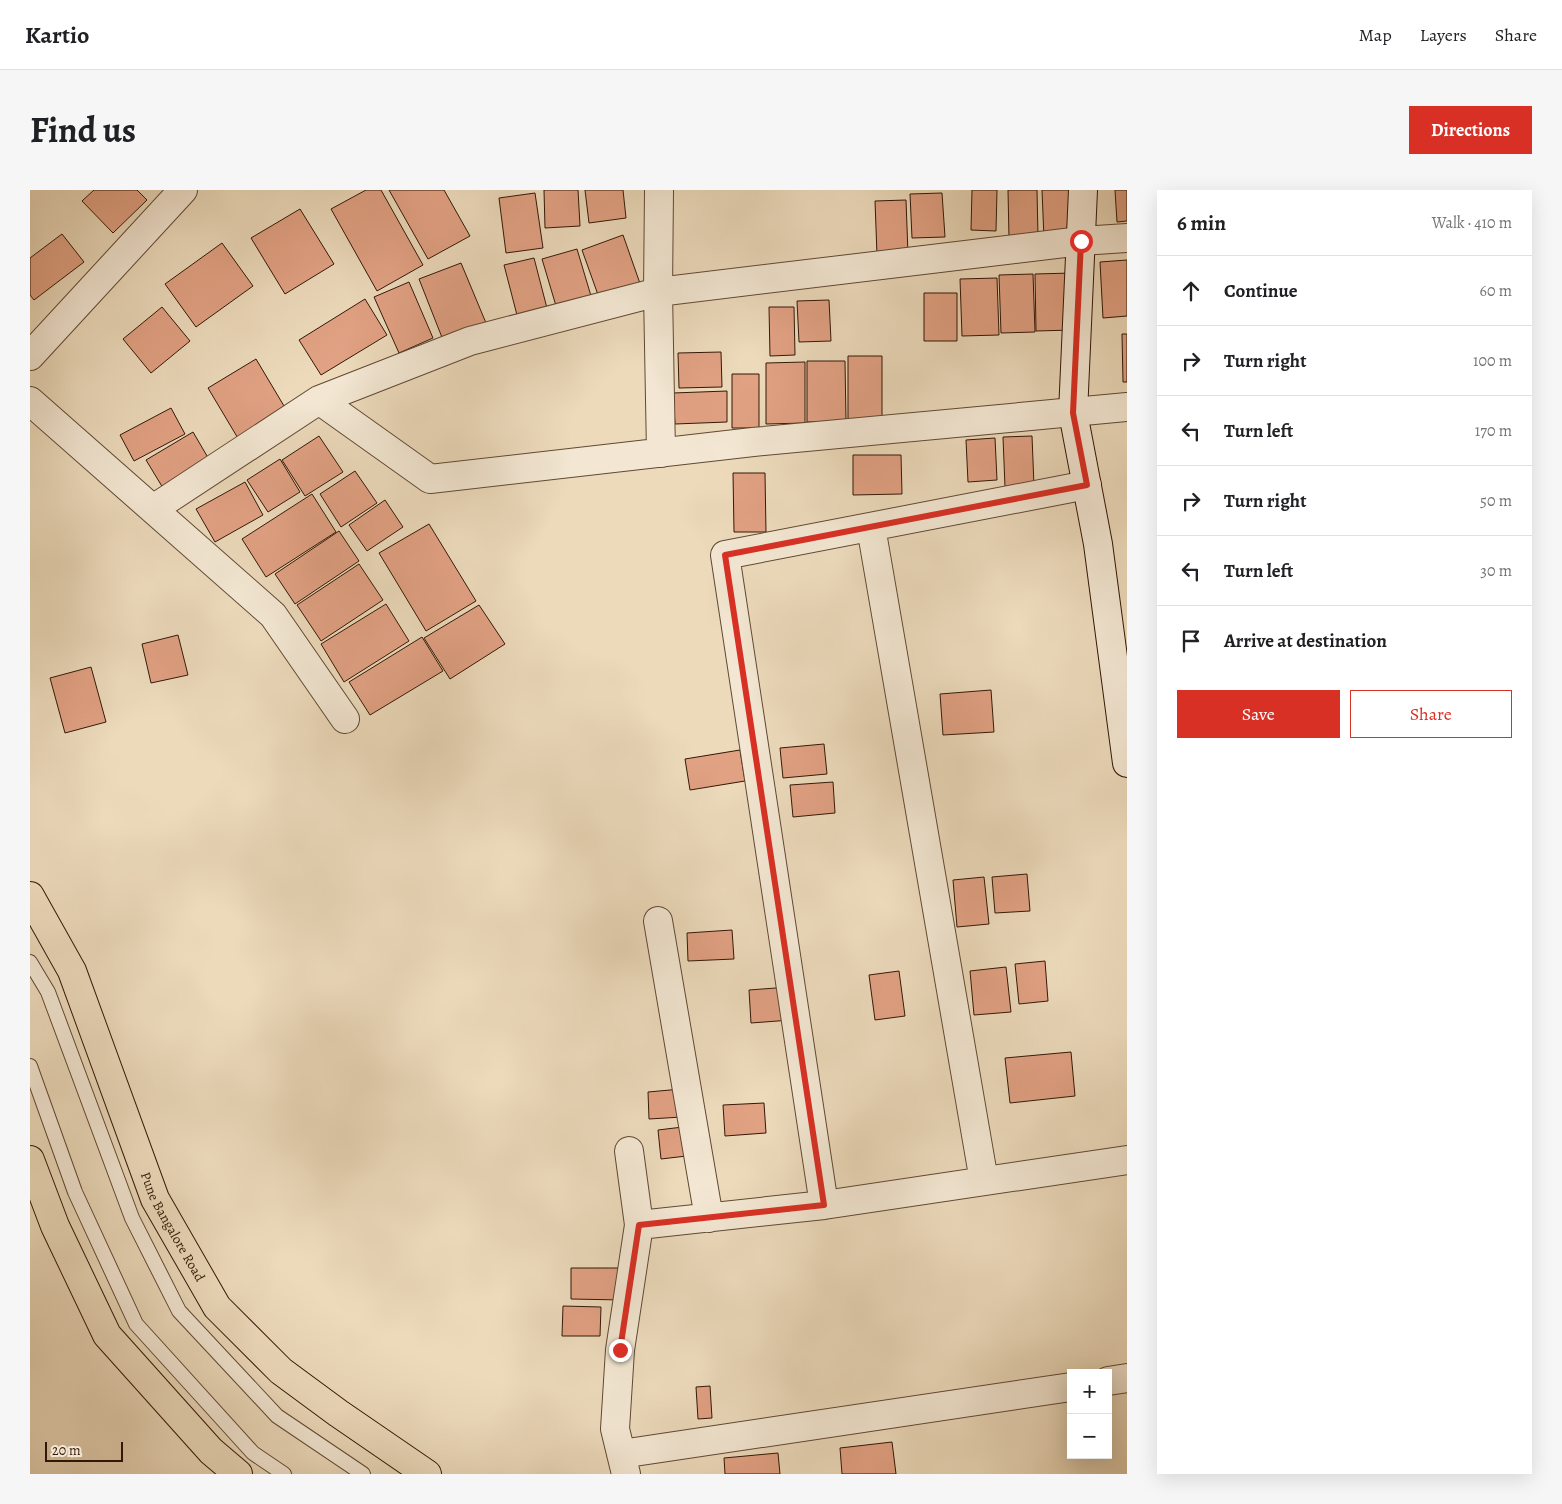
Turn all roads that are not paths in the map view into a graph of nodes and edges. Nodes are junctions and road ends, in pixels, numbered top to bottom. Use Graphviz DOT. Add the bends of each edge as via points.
graph roads {
  1 [pos="183,190"];
  2 [pos="659,190"];
  3 [pos="1083,190"];
  4 [pos="1127,238"];
  5 [pos="1081,241"];
  6 [pos="658,292"];
  7 [pos="30,356"];
  8 [pos="319,400"];
  9 [pos="30,401"];
  10 [pos="1127,408"];
  11 [pos="1073,413"];
  12 [pos="661,453"];
  13 [pos="1087,485"];
  14 [pos="153,509"];
  15 [pos="871,527"];
  16 [pos="345,719"];
  17 [pos="1127,763"];
  18 [pos="30,896"];
  19 [pos="658,921"];
  20 [pos="30,962"];
  21 [pos="30,1066"];
  22 [pos="629,1150"];
  23 [pos="30,1160"];
  24 [pos="1127,1160"];
  25 [pos="984,1181"];
  26 [pos="824,1205"];
  27 [pos="709,1218"];
  28 [pos="639,1225"];
  29 [pos="1127,1378"];
  30 [pos="1112,1380"];
  31 [pos="1067,1388"];
  32 [pos="623,1464"];
  33 [pos="238,1474"];
  34 [pos="284,1474"];
  35 [pos="364,1474"];
  36 [pos="427,1474"];
  1 -- 7 [label="street"];
  2 -- 6 [label="street"];
  3 -- 5 [label="street"];
  4 -- 5 [label="street"];
  5 -- 6 [label="street"];
  5 -- 11 [label="street"];
  6 -- 8 [label="street" via="470,341"];
  6 -- 12 [label="street"];
  8 -- 12 [label="street" via="430,480"];
  8 -- 14 [label="street"];
  9 -- 14 [label="street"];
  10 -- 11 [label="street"];
  11 -- 12 [label="street"];
  11 -- 13 [label="street"];
  13 -- 15 [label="street"];
  13 -- 17 [label="street"];
  14 -- 16 [label="street" via="273,614"];
  15 -- 25 [label="street"];
  15 -- 26 [label="street" via="725,555"];
  18 -- 36 [label="main road, Pune Bangalore Road" via="72,971 155,1199 217,1307 281,1371"];
  19 -- 27 [label="street"];
  20 -- 35 [label="lane" via="48,992 132,1218 179,1311 277,1416"];
  21 -- 34 [label="lane" via="75,1192 136,1324 253,1453"];
  22 -- 28 [label="street"];
  23 -- 33 [label="main road" via="54,1226 107,1335 211,1451"];
  24 -- 25 [label="street"];
  25 -- 26 [label="street"];
  26 -- 27 [label="street"];
  27 -- 28 [label="street"];
  28 -- 32 [label="street" via="620,1350 615,1429"];
  29 -- 30 [label="street"];
  31 -- 32 [label="street"];
}
